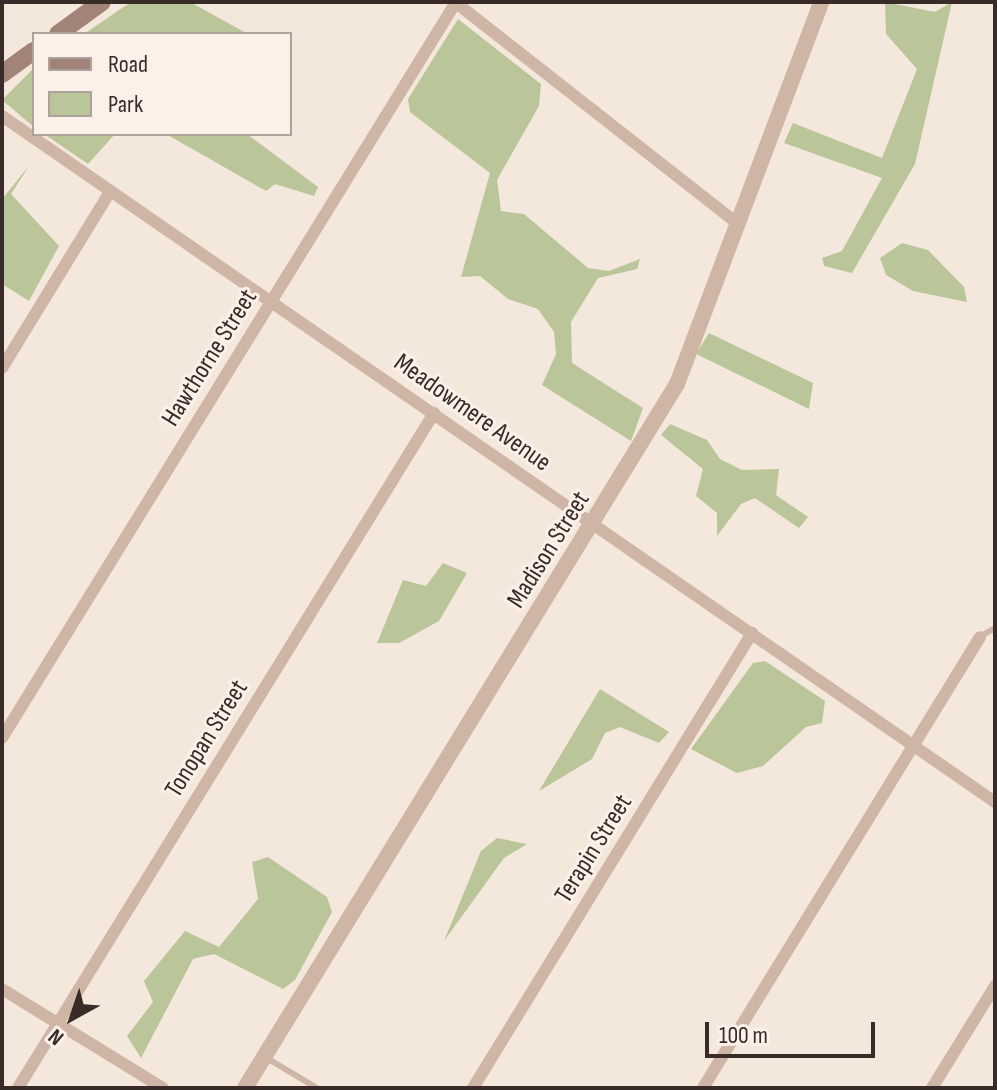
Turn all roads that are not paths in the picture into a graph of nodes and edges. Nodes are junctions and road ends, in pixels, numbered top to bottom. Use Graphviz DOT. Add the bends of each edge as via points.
graph roads {
  1 [pos="102,2"];
  2 [pos="455,2"];
  3 [pos="821,2"];
  4 [pos="61,32"];
  5 [pos="32,52"];
  6 [pos="2,74"];
  7 [pos="2,116"];
  8 [pos="110,192"];
  9 [pos="738,224"];
  10 [pos="271,302"];
  11 [pos="2,368"];
  12 [pos="434,413"];
  13 [pos="593,524"];
  14 [pos="995,628"];
  15 [pos="752,633"];
  16 [pos="980,637"];
  17 [pos="2,738"];
  18 [pos="912,745"];
  19 [pos="995,802"];
  20 [pos="995,986"];
  21 [pos="2,989"];
  22 [pos="58,1022"];
  23 [pos="264,1056"];
  24 [pos="18,1088"];
  25 [pos="163,1088"];
  26 [pos="245,1088"];
  27 [pos="317,1088"];
  28 [pos="473,1088"];
  29 [pos="703,1088"];
  30 [pos="932,1088"];
  1 -- 4 [label="main road"];
  2 -- 9 [label="street"];
  2 -- 10 [label="street, Hawthorne Street"];
  3 -- 9 [label="street, Madison Street"];
  5 -- 6 [label="main road"];
  7 -- 8 [label="street, Meadowmere Avenue"];
  8 -- 10 [label="street, Meadowmere Avenue"];
  8 -- 11 [label="street"];
  9 -- 13 [label="street, Madison Street" via="677,384"];
  10 -- 12 [label="street, Meadowmere Avenue"];
  10 -- 17 [label="street, Hawthorne Street"];
  12 -- 13 [label="street, Meadowmere Avenue"];
  12 -- 22 [label="street, Tonopan Street"];
  13 -- 15 [label="street, Meadowmere Avenue"];
  13 -- 23 [label="street, Madison Street"];
  14 -- 16 [label="lane"];
  15 -- 18 [label="street, Meadowmere Avenue"];
  15 -- 28 [label="street, Terapin Street"];
  16 -- 18 [label="street"];
  18 -- 19 [label="street, Meadowmere Avenue"];
  18 -- 29 [label="street"];
  20 -- 30 [label="street"];
  21 -- 22 [label="street"];
  22 -- 24 [label="street, Tonopan Street"];
  22 -- 25 [label="street"];
  23 -- 26 [label="street, Madison Street"];
  23 -- 27 [label="lane"];
}
